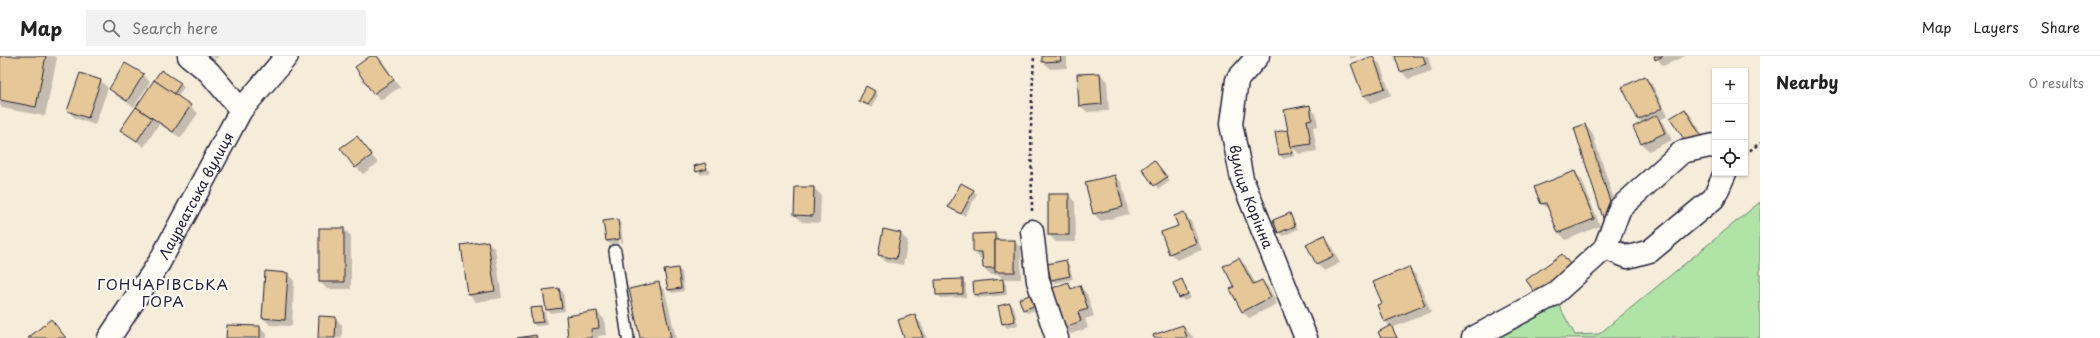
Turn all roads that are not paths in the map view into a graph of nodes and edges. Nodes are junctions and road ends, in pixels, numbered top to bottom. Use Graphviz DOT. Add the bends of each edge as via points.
graph roads {
  1 [pos="189,56"];
  2 [pos="287,56"];
  3 [pos="1258,56"];
  4 [pos="241,110"];
  5 [pos="1712,145"];
  6 [pos="1724,176"];
  7 [pos="1032,231"];
  8 [pos="1605,248"];
  9 [pos="615,252"];
  10 [pos="109,338"];
  11 [pos="628,338"];
  12 [pos="1057,338"];
  13 [pos="1306,338"];
  14 [pos="1473,338"];
  1 -- 4 [label="street" via="209,72"];
  2 -- 4 [label="street, Лауреатська вулиця"];
  3 -- 13 [label="street, вулиця Корінна" via="1237,80 1231,124 1242,179"];
  4 -- 10 [label="street, Лауреатська вулиця" via="159,263"];
  5 -- 8 [label="street" via="1682,152 1620,208"];
  6 -- 8 [label="street" via="1714,198 1650,251 1628,257"];
  7 -- 12 [label="street" via="1038,281"];
  8 -- 14 [label="street" via="1553,295"];
  9 -- 11 [label="lane"];
}
